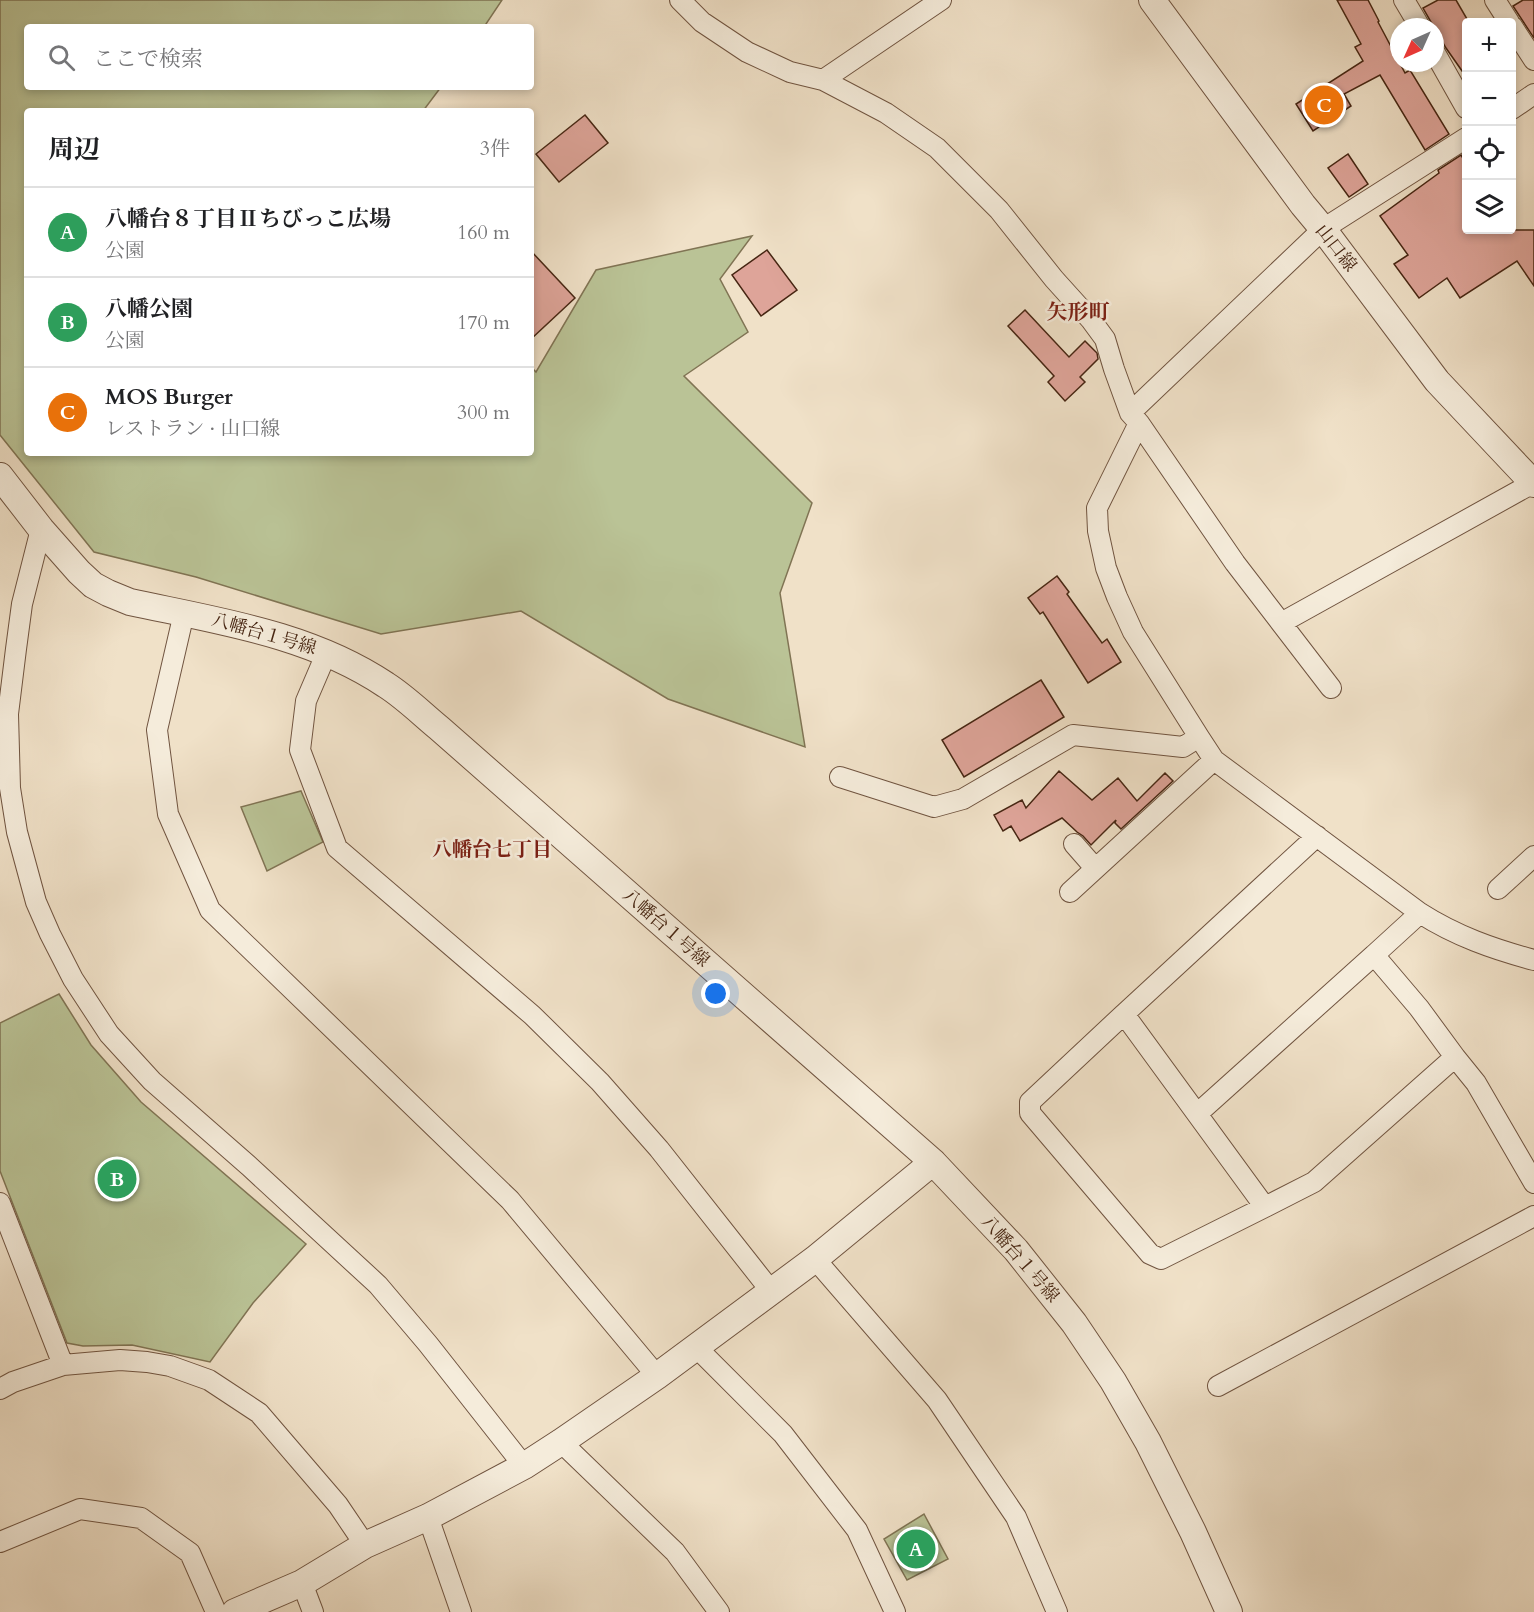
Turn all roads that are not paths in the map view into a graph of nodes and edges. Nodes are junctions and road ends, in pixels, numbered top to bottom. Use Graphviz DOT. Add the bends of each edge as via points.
graph roads {
  1 [pos="680,0"];
  2 [pos="941,0"];
  3 [pos="1152,0"];
  4 [pos="1495,0"];
  5 [pos="1506,18"];
  6 [pos="1516,33"];
  7 [pos="1534,60"];
  8 [pos="1444,68"];
  9 [pos="823,80"];
  10 [pos="1534,93"];
  11 [pos="1462,99"];
  12 [pos="1516,106"];
  13 [pos="1462,141"];
  14 [pos="1323,229"];
  15 [pos="1135,418"];
  16 [pos="0,476"];
  17 [pos="1534,484"];
  18 [pos="41,529"];
  19 [pos="184,613"];
  20 [pos="1281,623"];
  21 [pos="327,652"];
  22 [pos="1331,688"];
  23 [pos="4,710"];
  24 [pos="1199,737"];
  25 [pos="1214,760"];
  26 [pos="840,777"];
  27 [pos="8,832"];
  28 [pos="1317,836"];
  29 [pos="1074,844"];
  30 [pos="1534,856"];
  31 [pos="1095,868"];
  32 [pos="1498,889"];
  33 [pos="1070,892"];
  34 [pos="1420,914"];
  35 [pos="1374,956"];
  36 [pos="1534,960"];
  37 [pos="1124,1014"];
  38 [pos="1455,1057"];
  39 [pos="1197,1114"];
  40 [pos="933,1162"];
  41 [pos="1534,1183"];
  42 [pos="0,1203"];
  43 [pos="1265,1207"];
  44 [pos="1534,1216"];
  45 [pos="815,1259"];
  46 [pos="771,1292"];
  47 [pos="696,1347"];
  48 [pos="63,1365"];
  49 [pos="657,1376"];
  50 [pos="1218,1386"];
  51 [pos="0,1389"];
  52 [pos="561,1443"];
  53 [pos="524,1466"];
  54 [pos="428,1517"];
  55 [pos="0,1542"];
  56 [pos="365,1545"];
  57 [pos="302,1583"];
  58 [pos="216,1612"];
  59 [pos="235,1612"];
  60 [pos="313,1612"];
  61 [pos="461,1612"];
  62 [pos="719,1612"];
  63 [pos="895,1612"];
  64 [pos="1058,1612"];
  65 [pos="1228,1612"];
  1 -- 9 [label="street" via="702,22 747,52 790,72"];
  2 -- 9 [label="street"];
  3 -- 14 [label="street, 山口線"];
  4 -- 5 [label="street"];
  6 -- 7 [label="street"];
  8 -- 11 [label="street"];
  9 -- 15 [label="street" via="886,113 937,148 999,210 1105,339"];
  10 -- 12 [label="street"];
  13 -- 14 [label="street"];
  14 -- 15 [label="street"];
  14 -- 17 [label="street, 山口線" via="1437,381"];
  15 -- 20 [label="street"];
  15 -- 24 [label="street" via="1097,508 1098,531 1106,568 1132,632"];
  16 -- 18 [label="street, 八幡台１号線"];
  17 -- 20 [label="street"];
  18 -- 19 [label="street, 八幡台１号線" via="93,585 130,602"];
  18 -- 23 [label="street" via="22,604"];
  19 -- 21 [label="street, 八幡台１号線" via="276,634"];
  19 -- 49 [label="street" via="157,730 168,814 210,910 510,1200"];
  20 -- 22 [label="street"];
  21 -- 40 [label="street, 八幡台１号線" via="387,685 439,728"];
  21 -- 46 [label="street" via="306,701 300,750 337,848 532,1015 600,1082 659,1149"];
  23 -- 27 [label="street" via="10,788"];
  24 -- 25 [label="street"];
  24 -- 26 [label="street" via="1183,747 1073,735 963,799 934,807"];
  25 -- 28 [label="street"];
  25 -- 31 [label="street"];
  27 -- 53 [label="street" via="50,934 73,980 109,1034 152,1081 378,1285"];
  28 -- 34 [label="street"];
  28 -- 37 [label="street"];
  29 -- 31 [label="street"];
  30 -- 32 [label="street"];
  31 -- 33 [label="street"];
  34 -- 35 [label="street"];
  34 -- 36 [label="street" via="1466,938"];
  35 -- 38 [label="street"];
  35 -- 39 [label="street"];
  37 -- 39 [label="street"];
  37 -- 43 [label="street" via="1030,1102 1030,1113 1150,1254 1161,1259"];
  38 -- 41 [label="street" via="1476,1083"];
  38 -- 43 [label="street" via="1314,1182"];
  39 -- 43 [label="street"];
  40 -- 45 [label="street"];
  40 -- 65 [label="street, 八幡台１号線" via="1016,1250 1074,1323 1113,1381 1193,1532"];
  42 -- 48 [label="street"];
  44 -- 50 [label="street"];
  45 -- 46 [label="street"];
  45 -- 64 [label="street" via="937,1400 1016,1517"];
  46 -- 47 [label="street"];
  47 -- 49 [label="street"];
  47 -- 63 [label="street" via="783,1434 856,1530"];
  48 -- 51 [label="street"];
  48 -- 56 [label="street" via="147,1362 209,1380 259,1413 338,1505"];
  49 -- 52 [label="street"];
  52 -- 53 [label="street"];
  52 -- 62 [label="street" via="675,1552"];
  53 -- 54 [label="street"];
  54 -- 56 [label="street"];
  54 -- 61 [label="street"];
  55 -- 58 [label="street" via="80,1509 141,1518 190,1553"];
  56 -- 57 [label="street"];
  57 -- 59 [label="street"];
  57 -- 60 [label="street"];
}
